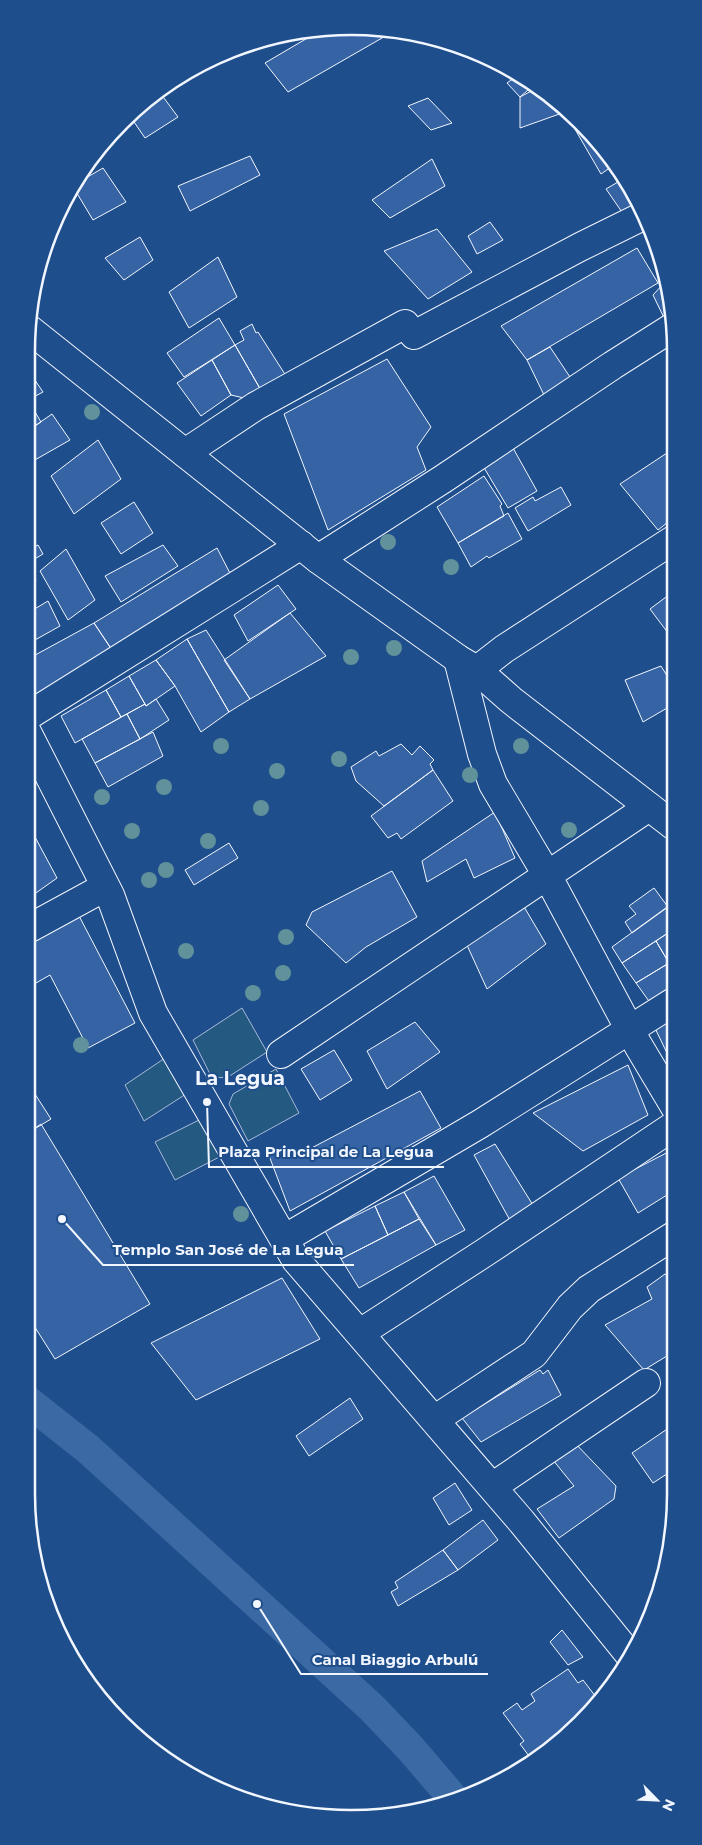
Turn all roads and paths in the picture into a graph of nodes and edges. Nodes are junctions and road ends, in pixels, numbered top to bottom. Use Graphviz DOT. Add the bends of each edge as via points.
graph roads {
  1 [pos="638,219"];
  2 [pos="666,331"];
  3 [pos="36,334"];
  4 [pos="185,453"];
  5 [pos="667,544"];
  6 [pos="309,552"];
  7 [pos="468,664"];
  8 [pos="35,712"];
  9 [pos="35,748"];
  10 [pos="649,807"];
  11 [pos="667,821"];
  12 [pos="547,875"];
  13 [pos="105,887"];
  14 [pos="35,925"];
  15 [pos="667,1006"];
  16 [pos="630,1029"];
  17 [pos="281,1054"];
  18 [pos="667,1093"];
  19 [pos="667,1130"];
  20 [pos="284,1239"];
  21 [pos="667,1240"];
  22 [pos="360,1333"];
  23 [pos="646,1383"];
  24 [pos="434,1420"];
  25 [pos="492,1487"];
  26 [pos="626,1650"];
  1 -- 4 [label="street" via="414,335 405,324 256,406"];
  2 -- 6 [label="street" via="444,480"];
  3 -- 4 [label="street"];
  4 -- 6 [label="street"];
  5 -- 7 [label="street" via="504,649"];
  6 -- 7 [label="street"];
  6 -- 8 [label="street"];
  7 -- 10 [label="street"];
  7 -- 12 [label="street" via="482,754 493,784"];
  9 -- 13 [label="street"];
  10 -- 11 [label="street"];
  10 -- 12 [label="street"];
  12 -- 16 [label="street"];
  12 -- 17 [label="street"];
  13 -- 14 [label="street"];
  13 -- 20 [label="street" via="153,1013"];
  15 -- 16 [label="street"];
  16 -- 18 [label="street"];
  16 -- 20 [label="street" via="480,1124"];
  19 -- 22 [label="street"];
  20 -- 22 [label="street" via="296,1260"];
  21 -- 24 [label="street" via="589,1289 570,1307 534,1354"];
  22 -- 24 [label="street"];
  23 -- 25 [label="street"];
  24 -- 25 [label="street"];
  25 -- 26 [label="street"];
}
